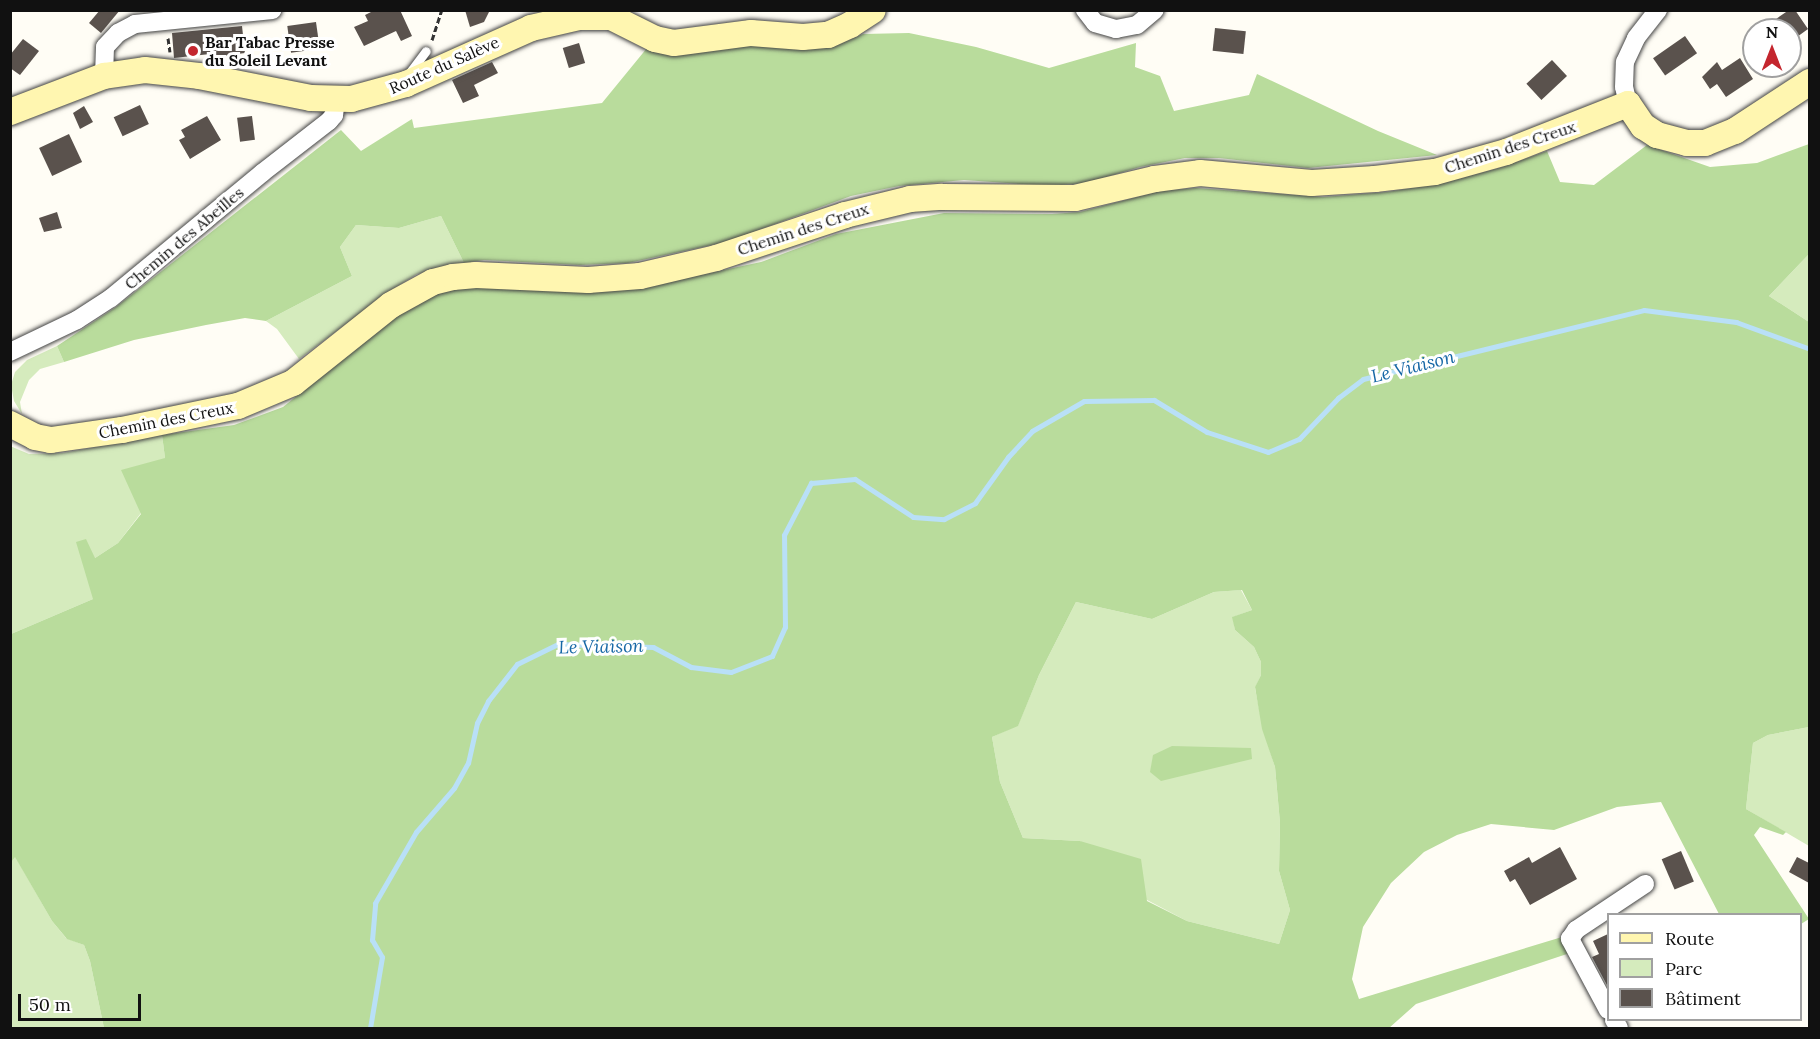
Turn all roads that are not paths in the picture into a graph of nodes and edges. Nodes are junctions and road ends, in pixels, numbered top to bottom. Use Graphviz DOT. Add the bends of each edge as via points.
graph roads {
  1 [pos="272,10"];
  2 [pos="873,10"];
  3 [pos="1085,10"];
  4 [pos="1155,10"];
  5 [pos="1658,10"];
  6 [pos="129,19"];
  7 [pos="426,51"];
  8 [pos="104,76"];
  9 [pos="1809,82"];
  10 [pos="406,84"];
  11 [pos="336,100"];
  12 [pos="1628,104"];
  13 [pos="10,112"];
  14 [pos="10,352"];
  15 [pos="10,424"];
  16 [pos="1645,884"];
  17 [pos="1607,1008"];
  1 -- 6 [label="street"];
  2 -- 10 [label="street, Route du Salève" via="839,31 821,36 751,33 674,43 655,39 611,17 579,17 512,36"];
  3 -- 4 [label="street" via="1095,23 1116,29 1137,25"];
  5 -- 12 [label="street" via="1636,38 1625,62"];
  6 -- 8 [label="street" via="105,47"];
  7 -- 10 [label="lane" via="407,74"];
  8 -- 11 [label="street, Route du Salève" via="135,70 163,71"];
  8 -- 13 [label="street, Route du Salève"];
  9 -- 12 [label="street" via="1735,131 1705,143 1657,135 1643,126"];
  10 -- 11 [label="street, Route du Salève" via="365,97"];
  11 -- 14 [label="street, Chemin des Abeilles" via="334,115 322,128 111,298 77,320"];
  12 -- 15 [label="street, Chemin des Creux" via="1506,152 1435,172 1312,183 1200,172 1155,178 1076,198 910,199 845,214 716,258 640,276 588,280 476,275 453,278 433,282 391,305 293,383 238,406 163,423 51,440 35,437"];
  16 -- 17 [label="street" via="1576,930 1570,939"];
}
